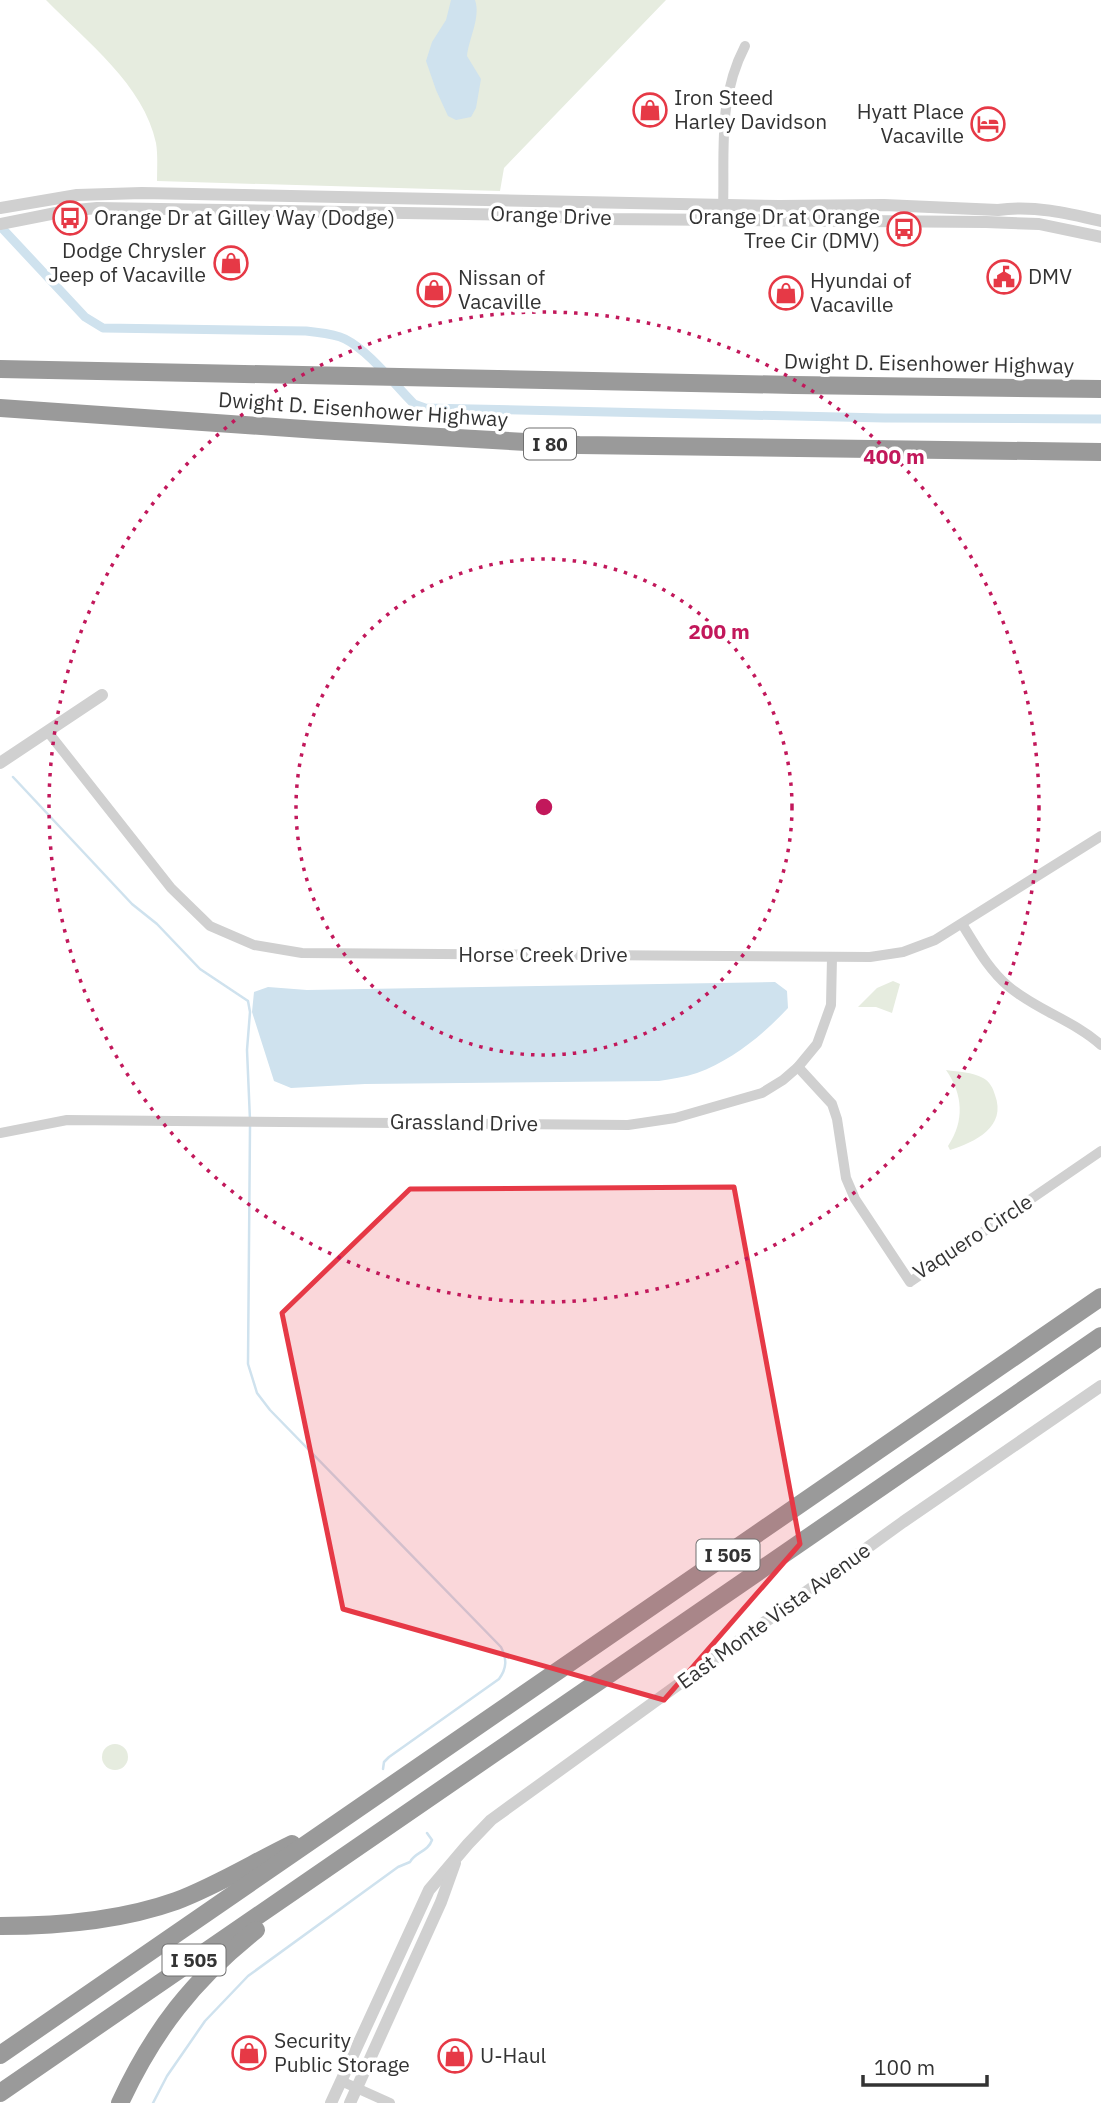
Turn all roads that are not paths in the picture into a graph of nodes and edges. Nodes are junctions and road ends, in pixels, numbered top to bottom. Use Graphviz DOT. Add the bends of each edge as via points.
graph roads {
  1 [pos="745,46"];
  2 [pos="142,193"];
  3 [pos="723,204"];
  4 [pos="1,208"];
  5 [pos="141,208"];
  6 [pos="722,220"];
  7 [pos="1101,221"];
  8 [pos="0,224"];
  9 [pos="1101,237"];
  10 [pos="0,369"];
  11 [pos="1101,389"];
  12 [pos="0,408"];
  13 [pos="1101,452"];
  14 [pos="102,695"];
  15 [pos="48,732"];
  16 [pos="0,763"];
  17 [pos="1101,836"];
  18 [pos="962,924"];
  19 [pos="832,957"];
  20 [pos="1101,1045"];
  21 [pos="798,1067"];
  22 [pos="0,1133"];
  23 [pos="1101,1151"];
  24 [pos="1101,1297"];
  25 [pos="1101,1336"];
  26 [pos="1101,1385"];
  27 [pos="354,1812"];
  28 [pos="388,1826"];
  29 [pos="457,1857"];
  30 [pos="0,1926"];
  31 [pos="0,2055"];
  32 [pos="341,2081"];
  33 [pos="356,2088"];
  34 [pos="0,2094"];
  35 [pos="120,2103"];
  36 [pos="331,2103"];
  37 [pos="349,2103"];
  38 [pos="390,2103"];
  1 -- 3 [label="street" via="725,102"];
  2 -- 3 [label="street, Orange Drive"];
  2 -- 4 [label="street, Orange Drive" via="77,195"];
  2 -- 5 [label="street"];
  3 -- 6 [label="street"];
  3 -- 7 [label="street, Orange Drive" via="1017,207"];
  5 -- 6 [label="street, Orange Drive"];
  5 -- 8 [label="street, Orange Drive" via="66,211"];
  6 -- 9 [label="street, Orange Drive" via="1025,223"];
  10 -- 11 [label="highway, Dwight D. Eisenhower Highway"];
  12 -- 13 [label="highway, Dwight D. Eisenhower Highway / I 80" via="579,446"];
  14 -- 15 [label="street"];
  15 -- 16 [label="street"];
  15 -- 19 [label="street, Horse Creek Drive" via="171,888 210,926 254,945 302,953"];
  17 -- 18 [label="street, Horse Creek Drive"];
  18 -- 19 [label="street, Horse Creek Drive" via="903,952"];
  18 -- 20 [label="street" via="983,958 1009,986"];
  19 -- 21 [label="street, Grassland Drive" via="831,1005 817,1044"];
  21 -- 22 [label="street, Grassland Drive" via="762,1093 675,1118 628,1125 67,1119"];
  21 -- 23 [label="street, Vaquero Circle" via="832,1104 846,1178 855,1199 910,1282"];
  24 -- 27 [label="highway, I 505"];
  25 -- 28 [label="highway, I 505"];
  26 -- 29 [label="street, East Monte Vista Avenue" via="903,1522 491,1821"];
  27 -- 30 [label="highway" via="202,1890 151,1909 93,1920"];
  27 -- 31 [label="highway, I 505"];
  28 -- 34 [label="highway, I 505"];
  28 -- 35 [label="highway" via="234,1948 190,1990 152,2041"];
  29 -- 32 [label="street, East Monte Vista Avenue" via="429,1890"];
  29 -- 33 [label="street, East Monte Vista Avenue"];
  32 -- 33 [label="street"];
  32 -- 36 [label="street, East Monte Vista Avenue"];
  33 -- 37 [label="street, East Monte Vista Avenue"];
  33 -- 38 [label="street"];
}
